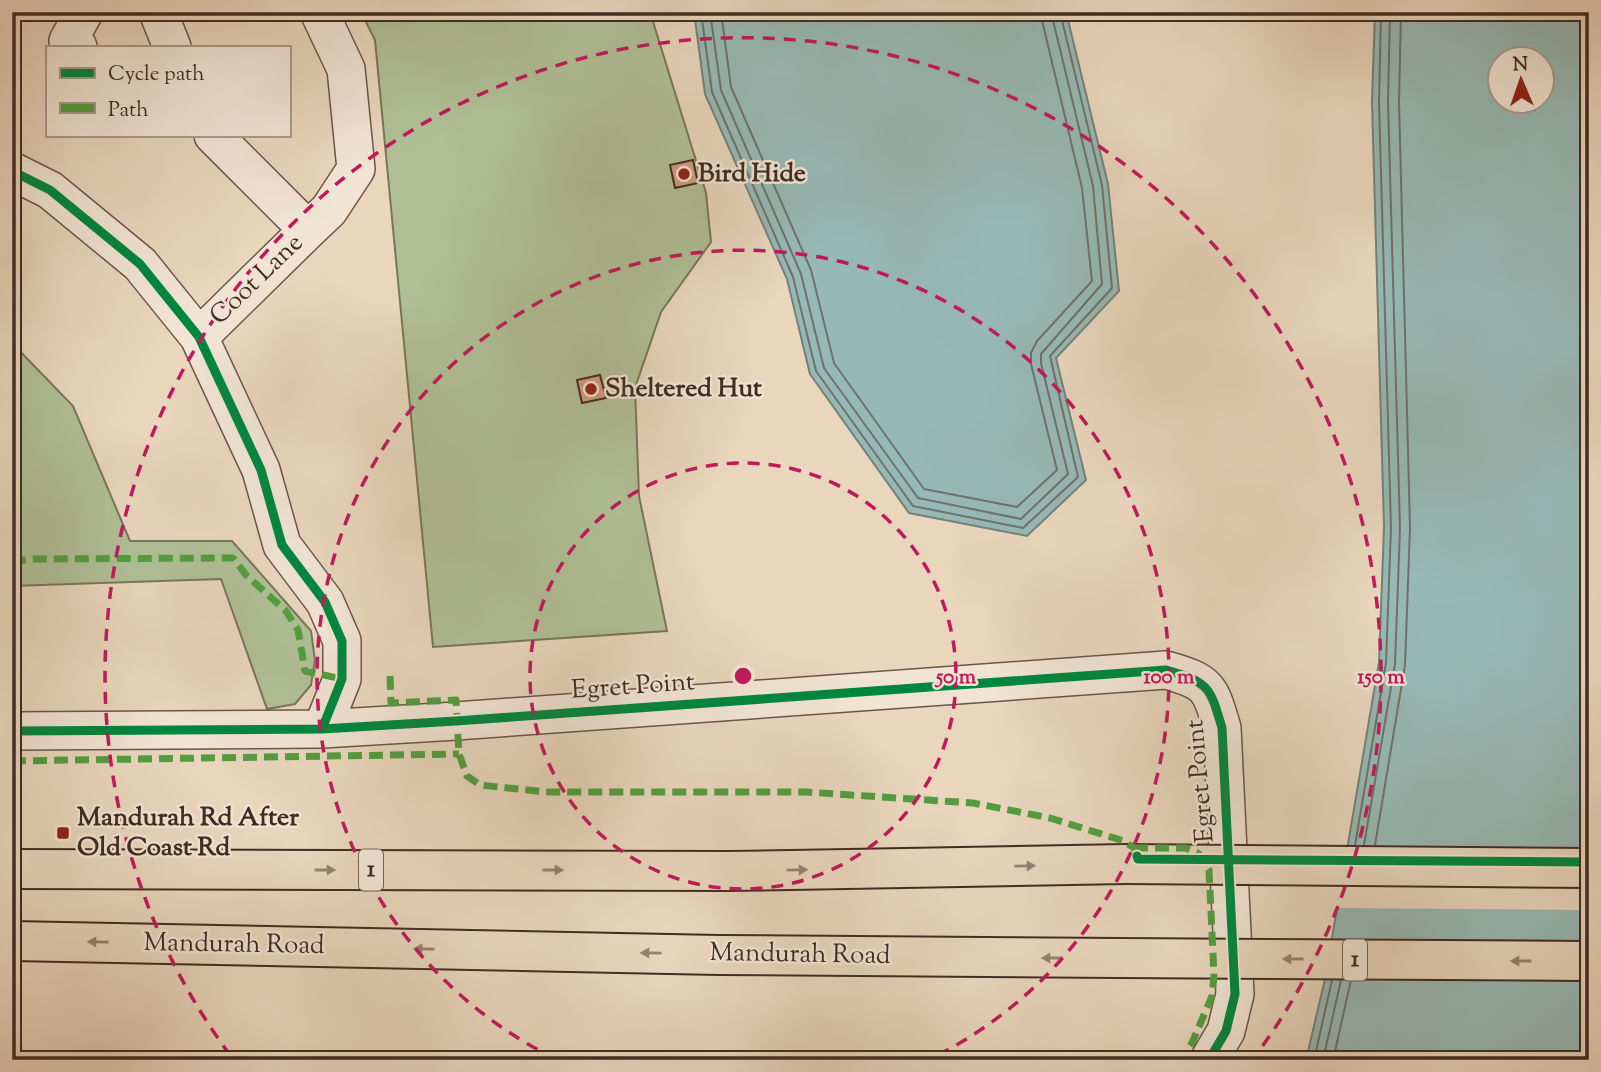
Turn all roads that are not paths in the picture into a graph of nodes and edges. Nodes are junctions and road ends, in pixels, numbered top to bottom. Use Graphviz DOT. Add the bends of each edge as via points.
graph roads {
  1 [pos="84,12"];
  2 [pos="158,12"];
  3 [pos="319,12"];
  4 [pos="76,46"];
  5 [pos="172,46"];
  6 [pos="213,136"];
  7 [pos="12,171"];
  8 [pos="308,230"];
  9 [pos="198,337"];
  10 [pos="322,729"];
  11 [pos="12,731"];
  12 [pos="1589,868"];
  13 [pos="12,869"];
  14 [pos="12,942"];
  15 [pos="1589,961"];
  16 [pos="1209,1060"];
  1 -- 4 [label="street" via="68,41"];
  2 -- 5 [label="street"];
  3 -- 8 [label="street" via="346,69 356,169 329,210"];
  6 -- 8 [label="street, Coot Lane"];
  7 -- 9 [label="street" via="50,190 140,264"];
  8 -- 9 [label="street, Coot Lane"];
  9 -- 10 [label="street" via="261,470 282,545 325,601 342,641 342,679"];
  10 -- 11 [label="street, Egret Point"];
  10 -- 16 [label="street, Egret Point" via="1166,670 1192,677 1211,691 1222,728 1235,994 1226,1031"];
  13 -- 12 [label="highway, 1, one-way, bridge" via="729,871 1126,864"];
  15 -- 14 [label="highway, Mandurah Road / 1, one-way, bridge" via="719,955"];
}
